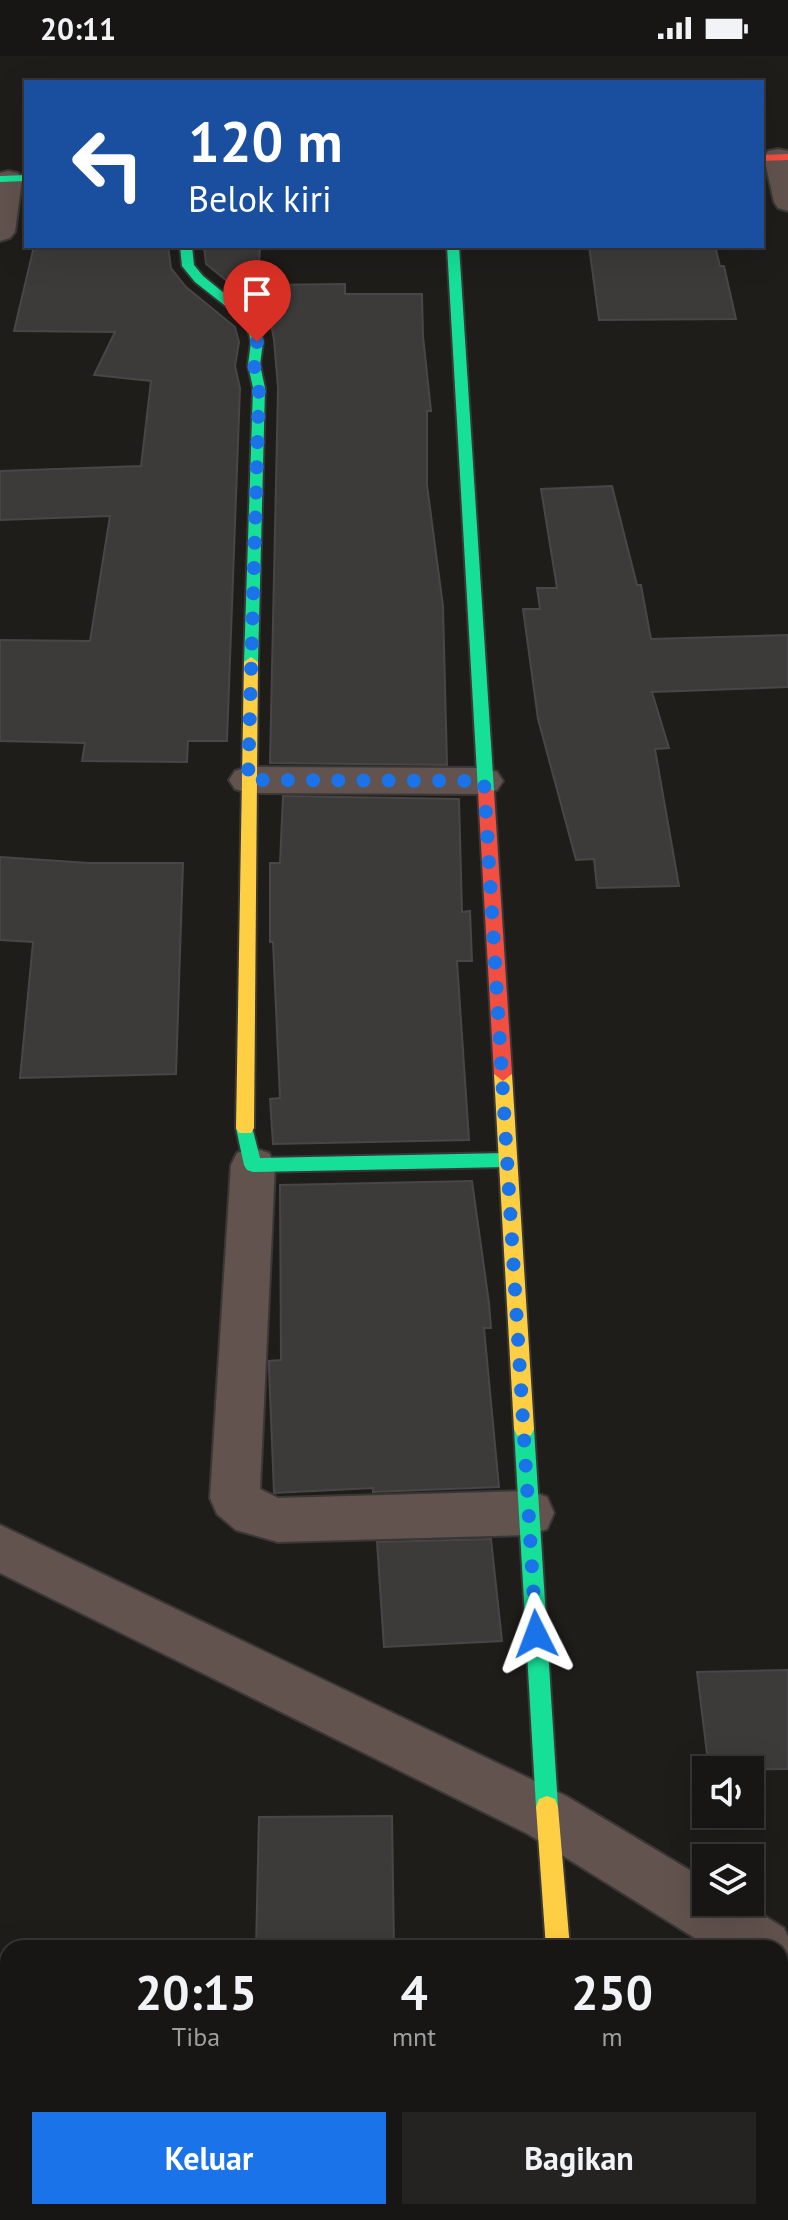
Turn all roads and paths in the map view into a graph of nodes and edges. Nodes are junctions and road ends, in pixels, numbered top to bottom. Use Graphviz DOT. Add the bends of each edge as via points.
graph roads {
  1 [pos="776,157"];
  2 [pos="11,179"];
  3 [pos="788,202"];
  4 [pos="0,232"];
  5 [pos="186,248"];
  6 [pos="453,248"];
  7 [pos="248,780"];
  8 [pos="484,781"];
  9 [pos="508,1160"];
  10 [pos="253,1165"];
  11 [pos="529,1513"];
  12 [pos="0,1548"];
  13 [pos="547,1815"];
  14 [pos="557,1940"];
  15 [pos="751,1940"];
  1 -- 3 [label="street"];
  2 -- 4 [label="street"];
  5 -- 7 [label="street" via="188,266 206,287 252,321 257,342"];
  6 -- 8 [label="street"];
  7 -- 8 [label="street"];
  7 -- 10 [label="street" via="245,1133"];
  8 -- 9 [label="street"];
  9 -- 10 [label="street"];
  9 -- 11 [label="street"];
  10 -- 11 [label="street" via="235,1498 254,1514 278,1520"];
  11 -- 13 [label="street"];
  12 -- 13 [label="street"];
  13 -- 14 [label="street"];
  13 -- 15 [label="street"];
}
